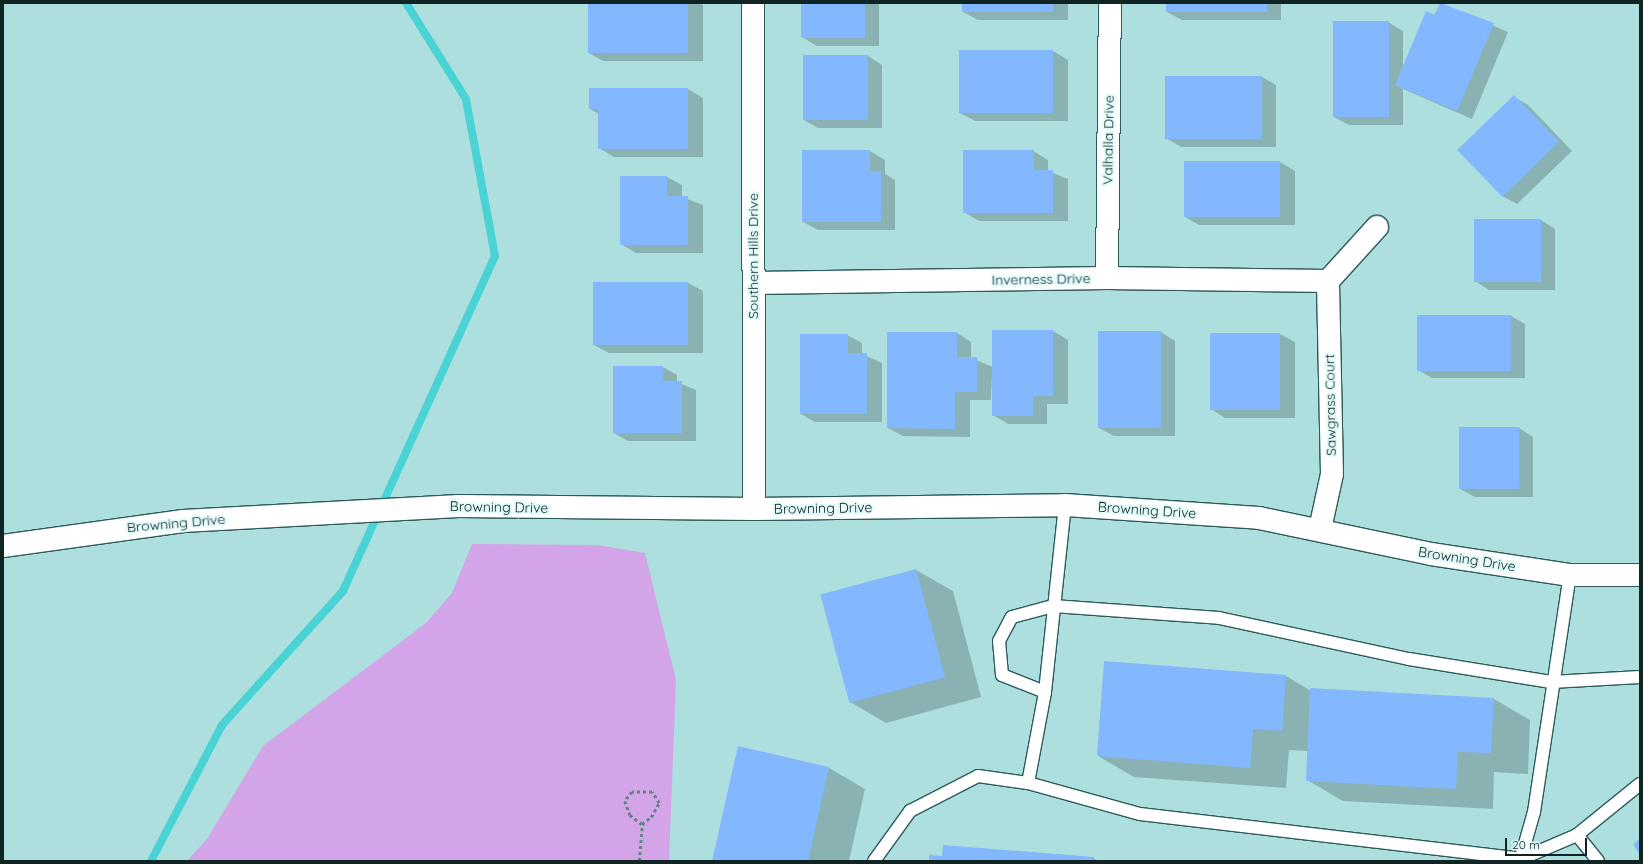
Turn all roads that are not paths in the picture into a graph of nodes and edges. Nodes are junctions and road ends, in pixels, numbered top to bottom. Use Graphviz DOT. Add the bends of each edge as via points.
graph roads {
  1 [pos="753,3"];
  2 [pos="1110,3"];
  3 [pos="1377,227"];
  4 [pos="1107,278"];
  5 [pos="1328,281"];
  6 [pos="754,283"];
  7 [pos="1065,505"];
  8 [pos="754,509"];
  9 [pos="1320,529"];
  10 [pos="3,546"];
  11 [pos="1570,575"];
  12 [pos="1640,575"];
  13 [pos="1053,606"];
  14 [pos="1640,677"];
  15 [pos="1551,682"];
  16 [pos="1044,692"];
  17 [pos="1028,783"];
  18 [pos="1640,784"];
  19 [pos="1577,835"];
  20 [pos="1521,860"];
  21 [pos="874,861"];
  22 [pos="1598,861"];
  1 -- 6 [label="street, Southern Hills Drive"];
  2 -- 4 [label="street, Valhalla Drive"];
  3 -- 5 [label="street"];
  4 -- 5 [label="street, Inverness Drive"];
  4 -- 6 [label="street, Inverness Drive"];
  5 -- 9 [label="street, Sawgrass Court" via="1332,474"];
  6 -- 8 [label="street, Southern Hills Drive"];
  7 -- 8 [label="street, Browning Drive"];
  7 -- 9 [label="street, Browning Drive" via="1259,518"];
  7 -- 13 [label="lane"];
  8 -- 10 [label="street, Browning Drive" via="459,506 223,519 78,534"];
  9 -- 11 [label="street, Browning Drive" via="1431,554"];
  11 -- 12 [label="street, Browning Drive"];
  11 -- 15 [label="lane"];
  13 -- 15 [label="lane" via="1219,618 1409,659"];
  13 -- 16 [label="lane"];
  13 -- 16 [label="lane" via="1012,617 999,641 1002,675"];
  14 -- 15 [label="lane"];
  15 -- 20 [label="lane" via="1534,812"];
  16 -- 17 [label="lane"];
  17 -- 20 [label="lane" via="1140,814"];
  17 -- 21 [label="lane" via="978,776 910,811"];
  18 -- 19 [label="lane"];
  19 -- 20 [label="lane"];
  19 -- 22 [label="lane"];
}
